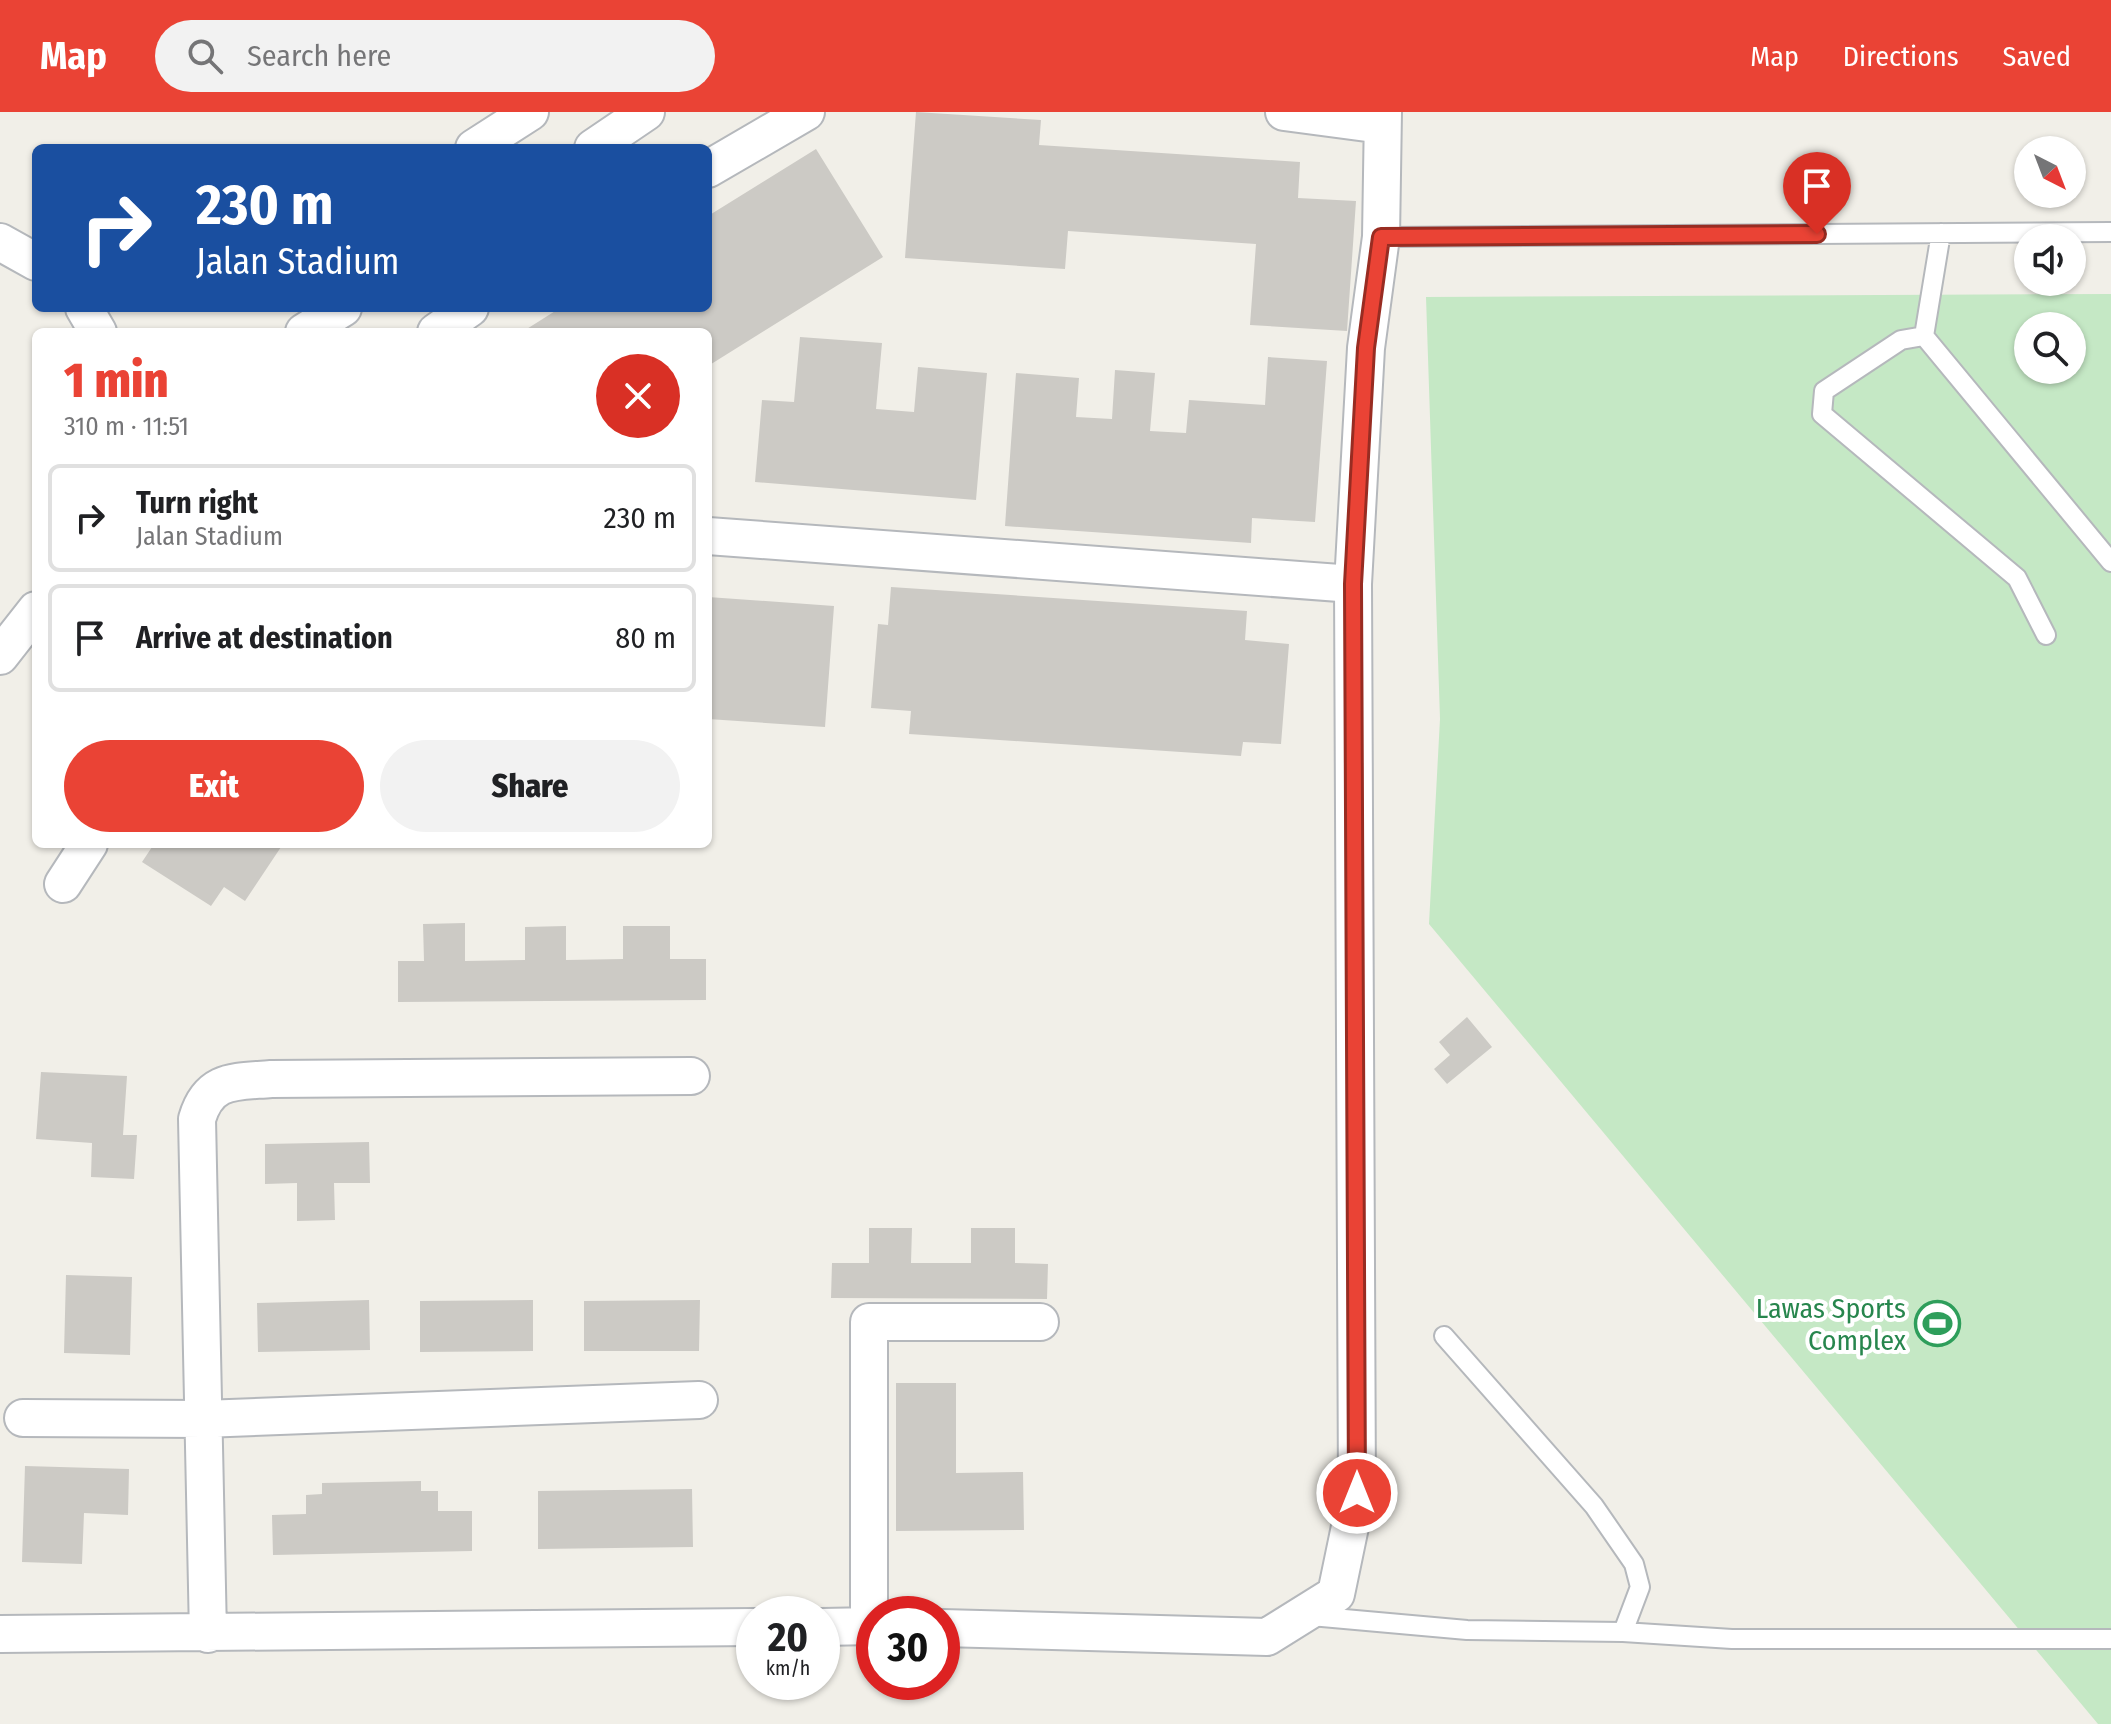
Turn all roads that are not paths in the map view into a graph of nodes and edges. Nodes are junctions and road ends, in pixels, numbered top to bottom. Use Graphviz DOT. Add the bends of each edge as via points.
graph roads {
  1 [pos="530,112"];
  2 [pos="646,112"];
  3 [pos="806,112"];
  4 [pos="1284,112"];
  5 [pos="1382,119"];
  6 [pos="480,144"];
  7 [pos="599,144"];
  8 [pos="712,167"];
  9 [pos="2111,232"];
  10 [pos="1941,233"];
  11 [pos="1381,237"];
  12 [pos="1,241"];
  13 [pos="32,260"];
  14 [pos="336,312"];
  15 [pos="464,312"];
  16 [pos="310,328"];
  17 [pos="442,328"];
  18 [pos="1924,336"];
  19 [pos="712,536"];
  20 [pos="2111,562"];
  21 [pos="1353,584"];
  22 [pos="32,615"];
  23 [pos="2046,635"];
  24 [pos="0,656"];
  25 [pos="86,848"];
  26 [pos="63,884"];
  27 [pos="691,1076"];
  28 [pos="1040,1322"];
  29 [pos="1444,1336"];
  30 [pos="699,1400"];
  31 [pos="23,1418"];
  32 [pos="203,1419"];
  33 [pos="871,1596"];
  34 [pos="1303,1615"];
  35 [pos="736,1627"];
  36 [pos="960,1628"];
  37 [pos="1623,1632"];
  38 [pos="0,1634"];
  39 [pos="208,1634"];
  40 [pos="2111,1639"];
  1 -- 6 [label="street"];
  2 -- 7 [label="street"];
  3 -- 8 [label="street"];
  4 -- 5 [label="street"];
  5 -- 11 [label="street"];
  9 -- 10 [label="lane"];
  10 -- 11 [label="lane"];
  10 -- 18 [label="lane"];
  11 -- 21 [label="street" via="1366,348"];
  12 -- 13 [label="street"];
  14 -- 16 [label="street"];
  15 -- 17 [label="street"];
  18 -- 20 [label="lane"];
  18 -- 23 [label="lane" via="1901,340 1824,391 1822,414 2017,578"];
  19 -- 21 [label="street"];
  21 -- 34 [label="street" via="1357,1493 1336,1594"];
  22 -- 24 [label="street"];
  25 -- 26 [label="street"];
  27 -- 32 [label="street" via="224,1083 202,1102 197,1119"];
  28 -- 33 [label="street" via="869,1322"];
  29 -- 37 [label="lane" via="1594,1506 1634,1564 1640,1587"];
  30 -- 32 [label="street"];
  31 -- 32 [label="street"];
  32 -- 39 [label="street"];
  34 -- 36 [label="street" via="1267,1637"];
  34 -- 37 [label="lane" via="1467,1630"];
  35 -- 39 [label="street"];
  37 -- 40 [label="lane" via="1732,1639"];
  38 -- 39 [label="street"];
}
